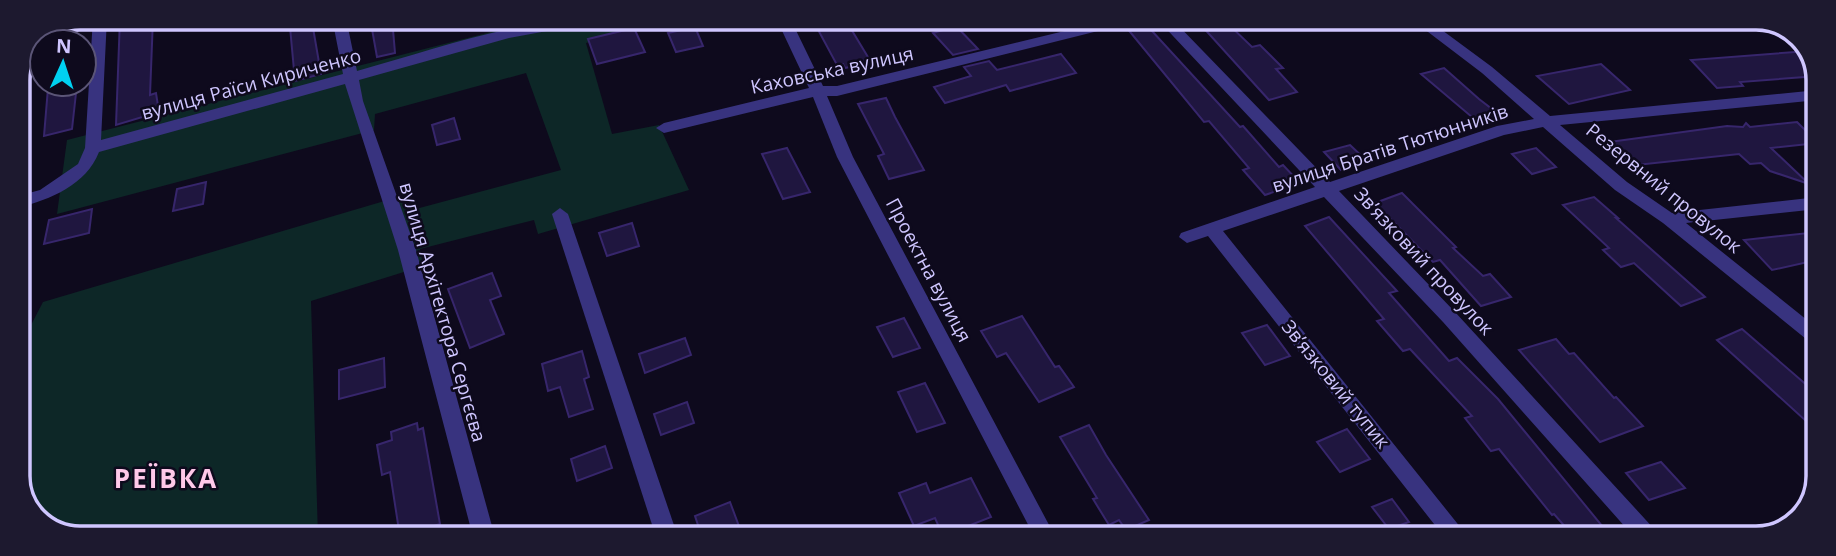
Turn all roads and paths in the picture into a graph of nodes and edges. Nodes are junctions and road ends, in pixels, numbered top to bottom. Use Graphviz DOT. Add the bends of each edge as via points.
graph roads {
  1 [pos="99,30"];
  2 [pos="341,30"];
  3 [pos="506,30"];
  4 [pos="530,30"];
  5 [pos="789,30"];
  6 [pos="1085,30"];
  7 [pos="1175,30"];
  8 [pos="1433,30"];
  9 [pos="508,34"];
  10 [pos="351,76"];
  11 [pos="818,91"];
  12 [pos="1806,96"];
  13 [pos="1549,121"];
  14 [pos="664,128"];
  15 [pos="93,148"];
  16 [pos="1327,188"];
  17 [pos="30,199"];
  18 [pos="1806,204"];
  19 [pos="560,214"];
  20 [pos="1669,219"];
  21 [pos="1213,230"];
  22 [pos="1187,237"];
  23 [pos="1806,329"];
  24 [pos="481,526"];
  25 [pos="663,526"];
  26 [pos="1040,526"];
  27 [pos="1448,526"];
  28 [pos="1637,526"];
  1 -- 15 [label="street"];
  2 -- 10 [label="street, вулиця Архітектора Сергєєва"];
  3 -- 9 [label="street"];
  4 -- 9 [label="street, вулиця Раїси Кириченко"];
  5 -- 11 [label="street, Проектна вулиця"];
  6 -- 11 [label="street, Каховська вулиця" via="837,91"];
  7 -- 16 [label="street, Звʼязковий провулок"];
  8 -- 13 [label="street, Резервний провулок"];
  9 -- 10 [label="street, вулиця Раїси Кириченко"];
  10 -- 15 [label="street, вулиця Раїси Кириченко"];
  10 -- 24 [label="street, вулиця Архітектора Сергєєва" via="407,250"];
  11 -- 14 [label="street, Каховська вулиця"];
  11 -- 26 [label="street, Проектна вулиця" via="845,157"];
  12 -- 13 [label="street, вулиця Братів Тютюнників"];
  13 -- 16 [label="street, вулиця Братів Тютюнників" via="1502,130"];
  13 -- 20 [label="street, Резервний провулок" via="1621,186"];
  15 -- 17 [label="street" via="85,167 46,194"];
  16 -- 21 [label="street, вулиця Братів Тютюнників"];
  16 -- 28 [label="street, Звʼязковий провулок"];
  18 -- 20 [label="street"];
  19 -- 25 [label="street"];
  20 -- 23 [label="street, Резервний провулок"];
  21 -- 22 [label="street, вулиця Братів Тютюнників"];
  21 -- 27 [label="street, Звʼязковий тупик"];
}
